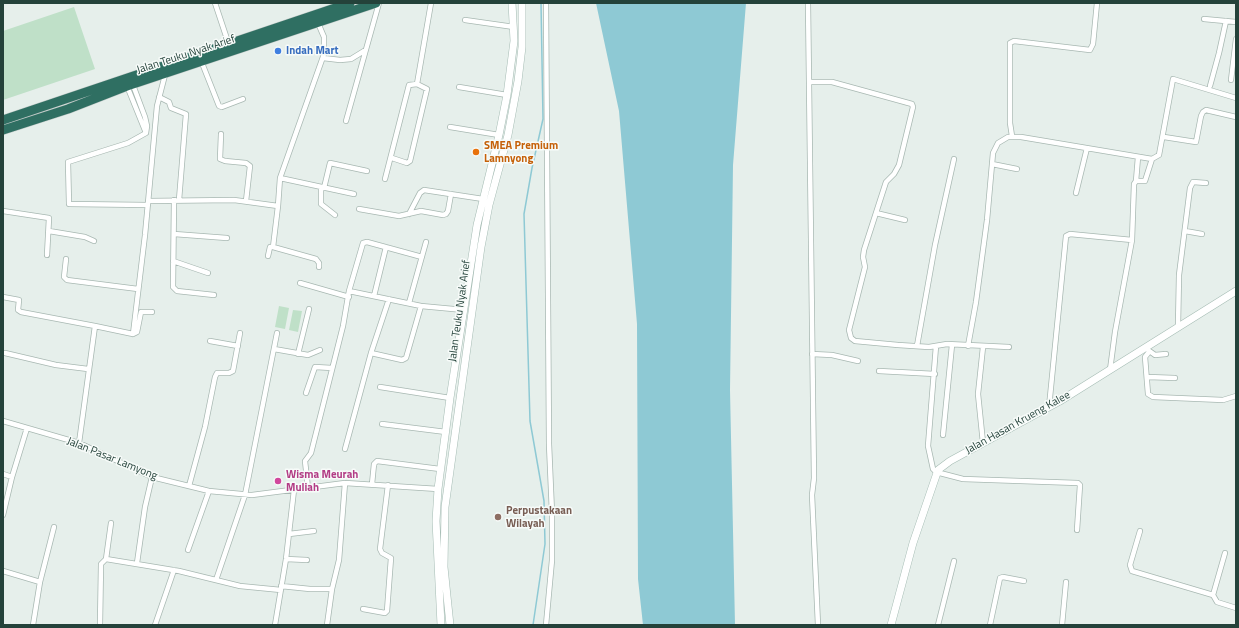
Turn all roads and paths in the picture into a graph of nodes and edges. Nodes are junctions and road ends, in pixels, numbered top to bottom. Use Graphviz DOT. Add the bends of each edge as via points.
graph roads {
  1 [pos="215,3"];
  2 [pos="350,3"];
  3 [pos="378,3"];
  4 [pos="431,3"];
  5 [pos="512,3"];
  6 [pos="522,3"];
  7 [pos="546,3"];
  8 [pos="808,3"];
  9 [pos="1097,3"];
  10 [pos="1204,19"];
  11 [pos="465,20"];
  12 [pos="1226,21"];
  13 [pos="1236,22"];
  14 [pos="318,24"];
  15 [pos="514,27"];
  16 [pos="1236,39"];
  17 [pos="229,45"];
  18 [pos="364,51"];
  19 [pos="322,58"];
  20 [pos="202,62"];
  21 [pos="165,75"];
  22 [pos="1231,80"];
  23 [pos="809,82"];
  24 [pos="417,84"];
  25 [pos="130,86"];
  26 [pos="1210,86"];
  27 [pos="459,87"];
  28 [pos="507,95"];
  29 [pos="159,97"];
  30 [pos="1236,98"];
  31 [pos="243,99"];
  32 [pos="1236,117"];
  33 [pos="3,120"];
  34 [pos="346,121"];
  35 [pos="450,127"];
  36 [pos="3,130"];
  37 [pos="221,134"];
  38 [pos="499,135"];
  39 [pos="1012,136"];
  40 [pos="1164,137"];
  41 [pos="1087,148"];
  42 [pos="1138,157"];
  43 [pos="392,158"];
  44 [pos="954,159"];
  45 [pos="1152,159"];
  46 [pos="992,164"];
  47 [pos="1016,169"];
  48 [pos="367,171"];
  49 [pos="280,178"];
  50 [pos="386,179"];
  51 [pos="1136,181"];
  52 [pos="1206,183"];
  53 [pos="322,187"];
  54 [pos="1076,193"];
  55 [pos="354,194"];
  56 [pos="451,194"];
  57 [pos="483,199"];
  58 [pos="177,200"];
  59 [pos="246,201"];
  60 [pos="148,203"];
  61 [pos="278,206"];
  62 [pos="359,209"];
  63 [pos="3,211"];
  64 [pos="876,213"];
  65 [pos="409,214"];
  66 [pos="335,215"];
  67 [pos="905,220"];
  68 [pos="49,231"];
  69 [pos="1185,231"];
  70 [pos="174,234"];
  71 [pos="1202,234"];
  72 [pos="227,238"];
  73 [pos="94,240"];
  74 [pos="1132,240"];
  75 [pos="426,242"];
  76 [pos="474,246"];
  77 [pos="272,247"];
  78 [pos="386,247"];
  79 [pos="481,247"];
  80 [pos="47,254"];
  81 [pos="268,256"];
  82 [pos="422,257"];
  83 [pos="66,259"];
  84 [pos="173,261"];
  85 [pos="320,267"];
  86 [pos="208,273"];
  87 [pos="300,282"];
  88 [pos="138,289"];
  89 [pos="349,291"];
  90 [pos="1236,291"];
  91 [pos="214,295"];
  92 [pos="374,296"];
  93 [pos="3,297"];
  94 [pos="349,297"];
  95 [pos="389,299"];
  96 [pos="409,303"];
  97 [pos="421,306"];
  98 [pos="309,309"];
  99 [pos="464,310"];
  100 [pos="152,312"];
  101 [pos="95,326"];
  102 [pos="1178,326"];
  103 [pos="240,333"];
  104 [pos="277,333"];
  105 [pos="133,334"];
  106 [pos="210,341"];
  107 [pos="952,345"];
  108 [pos="238,346"];
  109 [pos="917,346"];
  110 [pos="936,346"];
  111 [pos="968,346"];
  112 [pos="983,347"];
  113 [pos="1009,348"];
  114 [pos="274,349"];
  115 [pos="1148,349"];
  116 [pos="320,350"];
  117 [pos="5,353"];
  118 [pos="371,353"];
  119 [pos="298,354"];
  120 [pos="812,354"];
  121 [pos="1166,354"];
  122 [pos="858,361"];
  123 [pos="332,368"];
  124 [pos="88,370"];
  125 [pos="1110,370"];
  126 [pos="880,371"];
  127 [pos="935,374"];
  128 [pos="1148,377"];
  129 [pos="1175,378"];
  130 [pos="380,387"];
  131 [pos="306,393"];
  132 [pos="1236,396"];
  133 [pos="450,398"];
  134 [pos="1049,407"];
  135 [pos="3,422"];
  136 [pos="382,424"];
  137 [pos="27,428"];
  138 [pos="446,432"];
  139 [pos="943,435"];
  140 [pos="78,443"];
  141 [pos="983,443"];
  142 [pos="345,449"];
  143 [pos="440,468"];
  144 [pos="936,472"];
  145 [pos="3,474"];
  146 [pos="12,477"];
  147 [pos="152,477"];
  148 [pos="345,483"];
  149 [pos="372,484"];
  150 [pos="388,485"];
  151 [pos="189,486"];
  152 [pos="308,488"];
  153 [pos="438,489"];
  154 [pos="294,490"];
  155 [pos="209,491"];
  156 [pos="245,495"];
  157 [pos="3,515"];
  158 [pos="111,523"];
  159 [pos="54,527"];
  160 [pos="1077,530"];
  161 [pos="314,531"];
  162 [pos="1140,531"];
  163 [pos="289,534"];
  164 [pos="188,550"];
  165 [pos="1225,553"];
  166 [pos="106,559"];
  167 [pos="286,559"];
  168 [pos="307,560"];
  169 [pos="954,561"];
  170 [pos="137,563"];
  171 [pos="174,570"];
  172 [pos="3,571"];
  173 [pos="216,580"];
  174 [pos="1024,581"];
  175 [pos="40,582"];
  176 [pos="1066,582"];
  177 [pos="281,588"];
  178 [pos="332,589"];
  179 [pos="1213,595"];
  180 [pos="1236,608"];
  181 [pos="363,609"];
  182 [pos="33,625"];
  183 [pos="100,625"];
  184 [pos="155,625"];
  185 [pos="275,625"];
  186 [pos="327,625"];
  187 [pos="441,625"];
  188 [pos="450,625"];
  189 [pos="546,625"];
  190 [pos="818,625"];
  191 [pos="891,625"];
  192 [pos="938,625"];
  193 [pos="990,625"];
  194 [pos="1062,625"];
  1 -- 17 [label="street"];
  2 -- 17 [label="highway, Jalan Teuku Nyak Arief"];
  3 -- 14 [label="highway, Jalan Teuku Nyak Arief"];
  3 -- 18 [label="street"];
  4 -- 24 [label="street"];
  5 -- 15 [label="main road, Jalan Teuku Nyak Arief"];
  6 -- 79 [label="main road, Jalan Teuku Nyak Arief" via="522,47 514,103"];
  7 -- 189 [label="street" via="552,560"];
  8 -- 23 [label="street"];
  9 -- 39 [label="street" via="1093,44 1090,50 1014,41 1010,43"];
  10 -- 12 [label="street"];
  11 -- 15 [label="street"];
  12 -- 13 [label="street"];
  12 -- 26 [label="street"];
  14 -- 19 [label="street" via="324,37"];
  14 -- 20 [label="highway, Jalan Teuku Nyak Arief"];
  15 -- 28 [label="main road, Jalan Teuku Nyak Arief"];
  16 -- 22 [label="street"];
  17 -- 33 [label="highway, Jalan Teuku Nyak Arief"];
  18 -- 19 [label="street" via="351,59"];
  18 -- 34 [label="street"];
  19 -- 49 [label="street"];
  20 -- 21 [label="highway, Jalan Teuku Nyak Arief"];
  20 -- 31 [label="street" via="219,106"];
  21 -- 25 [label="highway, Jalan Teuku Nyak Arief"];
  21 -- 29 [label="street"];
  23 -- 64 [label="street" via="827,81 913,106 899,166 886,182"];
  23 -- 120 [label="street"];
  24 -- 43 [label="street" via="409,85"];
  24 -- 43 [label="street" via="427,90 410,161 408,163"];
  25 -- 36 [label="highway, Jalan Teuku Nyak Arief"];
  25 -- 60 [label="street" via="146,122 146,133 128,143 70,161 67,165 69,204"];
  27 -- 28 [label="street"];
  28 -- 38 [label="main road, Jalan Teuku Nyak Arief"];
  29 -- 58 [label="street" via="169,102 171,108 186,114"];
  29 -- 60 [label="street"];
  30 -- 40 [label="street" via="1172,79"];
  32 -- 40 [label="street" via="1206,110 1201,116 1196,142"];
  35 -- 38 [label="street"];
  37 -- 59 [label="street" via="220,159 246,163 250,166"];
  38 -- 57 [label="main road, Jalan Teuku Nyak Arief"];
  39 -- 41 [label="street"];
  39 -- 46 [label="street" via="1004,138 993,150"];
  40 -- 45 [label="street" via="1159,155"];
  41 -- 42 [label="street"];
  41 -- 54 [label="street"];
  42 -- 45 [label="street"];
  42 -- 51 [label="street"];
  43 -- 50 [label="street"];
  44 -- 109 [label="street"];
  45 -- 51 [label="street" via="1145,181"];
  46 -- 47 [label="street"];
  46 -- 111 [label="street" via="987,220"];
  48 -- 53 [label="street" via="330,163"];
  49 -- 53 [label="street"];
  49 -- 61 [label="street"];
  51 -- 74 [label="street"];
  52 -- 69 [label="street" via="1191,183"];
  53 -- 55 [label="street"];
  53 -- 66 [label="street" via="321,204"];
  56 -- 57 [label="street"];
  56 -- 65 [label="street" via="422,191"];
  56 -- 65 [label="street" via="446,214 443,216 421,211"];
  57 -- 76 [label="main road, Jalan Teuku Nyak Arief"];
  58 -- 59 [label="street"];
  58 -- 60 [label="street"];
  58 -- 70 [label="street"];
  59 -- 61 [label="street"];
  60 -- 88 [label="street"];
  61 -- 77 [label="street"];
  62 -- 65 [label="street" via="399,216"];
  63 -- 68 [label="street" via="46,217 50,220"];
  64 -- 67 [label="street"];
  64 -- 109 [label="street" via="864,250 866,267 849,335 855,341"];
  68 -- 73 [label="street"];
  68 -- 80 [label="street"];
  69 -- 71 [label="street"];
  69 -- 102 [label="street" via="1178,294"];
  70 -- 72 [label="street"];
  70 -- 84 [label="street"];
  74 -- 125 [label="street"];
  74 -- 134 [label="street" via="1070,234 1066,236"];
  75 -- 82 [label="street"];
  76 -- 79 [label="main road"];
  76 -- 99 [label="main road, Jalan Teuku Nyak Arief"];
  77 -- 81 [label="street"];
  77 -- 85 [label="street" via="316,259"];
  78 -- 82 [label="street"];
  78 -- 89 [label="street" via="363,243"];
  78 -- 92 [label="street"];
  79 -- 188 [label="main road, Jalan Teuku Nyak Arief" via="445,507 444,567"];
  82 -- 96 [label="street"];
  83 -- 88 [label="street" via="64,277 67,280"];
  84 -- 86 [label="street"];
  84 -- 91 [label="street" via="174,289"];
  87 -- 94 [label="street"];
  88 -- 105 [label="street"];
  89 -- 92 [label="street"];
  89 -- 94 [label="street"];
  90 -- 102 [label="main road, Jalan Hasan Krueng Kalee"];
  92 -- 95 [label="street"];
  93 -- 101 [label="street" via="19,300 18,310 21,312"];
  94 -- 123 [label="street"];
  95 -- 96 [label="street"];
  95 -- 118 [label="street"];
  96 -- 97 [label="street"];
  97 -- 99 [label="street"];
  97 -- 118 [label="street" via="404,360"];
  98 -- 119 [label="street"];
  99 -- 133 [label="main road, Jalan Teuku Nyak Arief"];
  100 -- 105 [label="street" via="141,312 137,332"];
  101 -- 105 [label="street"];
  101 -- 124 [label="street"];
  102 -- 115 [label="main road, Jalan Hasan Krueng Kalee"];
  103 -- 108 [label="street"];
  104 -- 114 [label="street"];
  106 -- 108 [label="street"];
  107 -- 110 [label="street"];
  107 -- 111 [label="street"];
  107 -- 139 [label="street"];
  108 -- 151 [label="street" via="233,371 217,373 215,377"];
  109 -- 110 [label="street"];
  110 -- 127 [label="street"];
  111 -- 112 [label="street"];
  112 -- 113 [label="street"];
  112 -- 141 [label="street" via="978,394"];
  114 -- 119 [label="street"];
  114 -- 156 [label="street"];
  115 -- 121 [label="street" via="1155,355"];
  115 -- 125 [label="main road, Jalan Hasan Krueng Kalee"];
  115 -- 128 [label="street" via="1145,357"];
  116 -- 119 [label="street" via="310,355"];
  117 -- 124 [label="street"];
  118 -- 142 [label="street"];
  120 -- 122 [label="street" via="832,355"];
  120 -- 190 [label="street" via="812,495"];
  123 -- 131 [label="street" via="315,367"];
  123 -- 152 [label="street" via="311,453 305,462"];
  124 -- 140 [label="street"];
  125 -- 134 [label="main road, Jalan Hasan Krueng Kalee"];
  126 -- 127 [label="street"];
  127 -- 144 [label="street" via="928,446 931,463"];
  128 -- 129 [label="street"];
  128 -- 132 [label="street" via="1148,394 1153,397 1223,400"];
  130 -- 133 [label="street"];
  133 -- 138 [label="main road, Jalan Teuku Nyak Arief"];
  134 -- 141 [label="main road, Jalan Hasan Krueng Kalee"];
  135 -- 137 [label="street, Jalan Pasar Lamyong"];
  136 -- 138 [label="street"];
  137 -- 140 [label="street, Jalan Pasar Lamyong"];
  137 -- 146 [label="street"];
  138 -- 143 [label="main road, Jalan Teuku Nyak Arief"];
  140 -- 147 [label="street, Jalan Pasar Lamyong"];
  141 -- 144 [label="main road, Jalan Hasan Krueng Kalee" via="950,461"];
  143 -- 149 [label="street" via="377,461 374,464"];
  143 -- 153 [label="main road, Jalan Teuku Nyak Arief"];
  144 -- 160 [label="street" via="963,479 1078,483 1080,485"];
  144 -- 191 [label="main road" via="913,543"];
  145 -- 146 [label="street"];
  146 -- 157 [label="street"];
  147 -- 151 [label="street, Jalan Pasar Lamyong"];
  147 -- 170 [label="street"];
  148 -- 149 [label="street, Jalan Pasar Lamyong"];
  148 -- 152 [label="street, Jalan Pasar Lamyong"];
  148 -- 178 [label="street" via="339,560"];
  149 -- 150 [label="street, Jalan Pasar Lamyong"];
  150 -- 153 [label="street, Jalan Pasar Lamyong"];
  150 -- 181 [label="street" via="380,550 391,558 387,611 385,613"];
  151 -- 155 [label="street, Jalan Pasar Lamyong"];
  152 -- 154 [label="street, Jalan Pasar Lamyong"];
  153 -- 187 [label="main road, Jalan Teuku Nyak Arief" via="436,521"];
  154 -- 156 [label="street, Jalan Pasar Lamyong"];
  154 -- 163 [label="street"];
  155 -- 156 [label="street, Jalan Pasar Lamyong"];
  155 -- 164 [label="street"];
  156 -- 173 [label="street"];
  158 -- 166 [label="street"];
  159 -- 175 [label="street"];
  161 -- 163 [label="street"];
  162 -- 179 [label="street" via="1130,565 1132,572"];
  163 -- 167 [label="street"];
  165 -- 179 [label="street"];
  166 -- 170 [label="street"];
  166 -- 183 [label="street" via="101,564"];
  167 -- 168 [label="street"];
  167 -- 177 [label="street"];
  169 -- 192 [label="street"];
  170 -- 171 [label="street"];
  171 -- 173 [label="street"];
  171 -- 184 [label="street"];
  172 -- 175 [label="street"];
  173 -- 177 [label="street" via="240,586"];
  174 -- 193 [label="street" via="1000,578"];
  175 -- 182 [label="street"];
  176 -- 194 [label="street"];
  177 -- 178 [label="street"];
  177 -- 185 [label="street"];
  178 -- 186 [label="street"];
  179 -- 180 [label="street" via="1217,602"];
}
